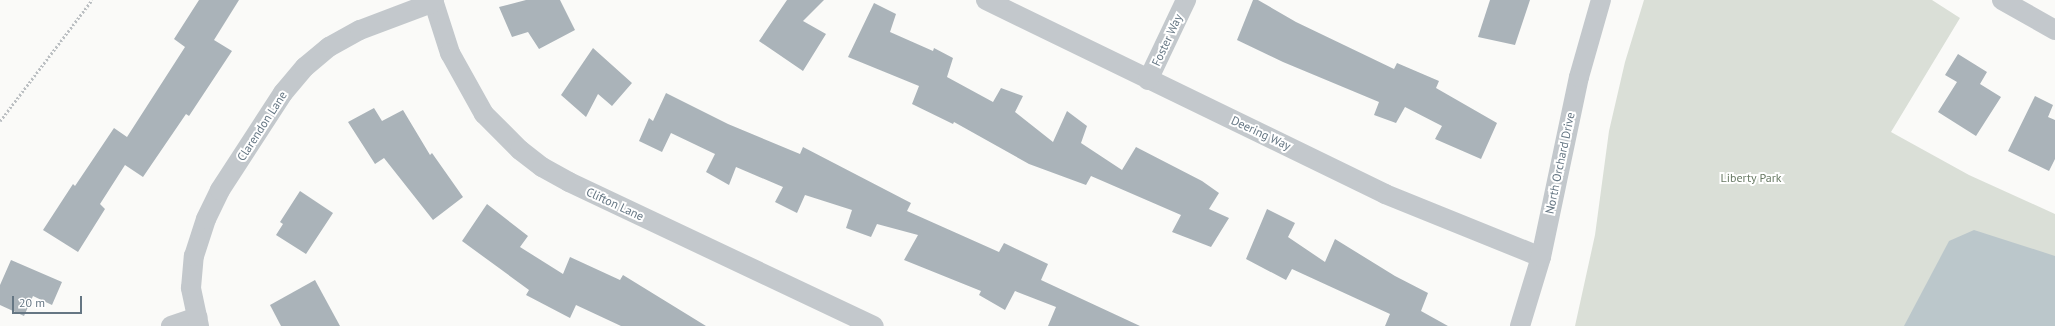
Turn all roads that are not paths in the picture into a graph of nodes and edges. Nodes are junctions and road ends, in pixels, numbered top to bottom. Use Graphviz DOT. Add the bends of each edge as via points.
graph roads {
  1 [pos="986,0"];
  2 [pos="1186,0"];
  3 [pos="1601,0"];
  4 [pos="2002,0"];
  5 [pos="434,1"];
  6 [pos="2055,30"];
  7 [pos="1148,80"];
  8 [pos="1541,257"];
  9 [pos="198,321"];
  10 [pos="171,326"];
  11 [pos="874,326"];
  12 [pos="1520,326"];
  1 -- 7 [label="street, Deering Way"];
  2 -- 7 [label="street, Foster Way"];
  3 -- 8 [label="street, North Orchard Drive" via="1579,77"];
  4 -- 6 [label="street"];
  5 -- 9 [label="street, Clarendon Lane" via="360,30 329,47 305,67 283,93 220,190 206,219 194,256 191,288"];
  5 -- 11 [label="street, Clifton Lane" via="450,53 484,114 520,150 536,162 569,182"];
  7 -- 8 [label="street, Deering Way" via="1385,194"];
  8 -- 12 [label="street, North Orchard Drive"];
  9 -- 10 [label="street"];
}
